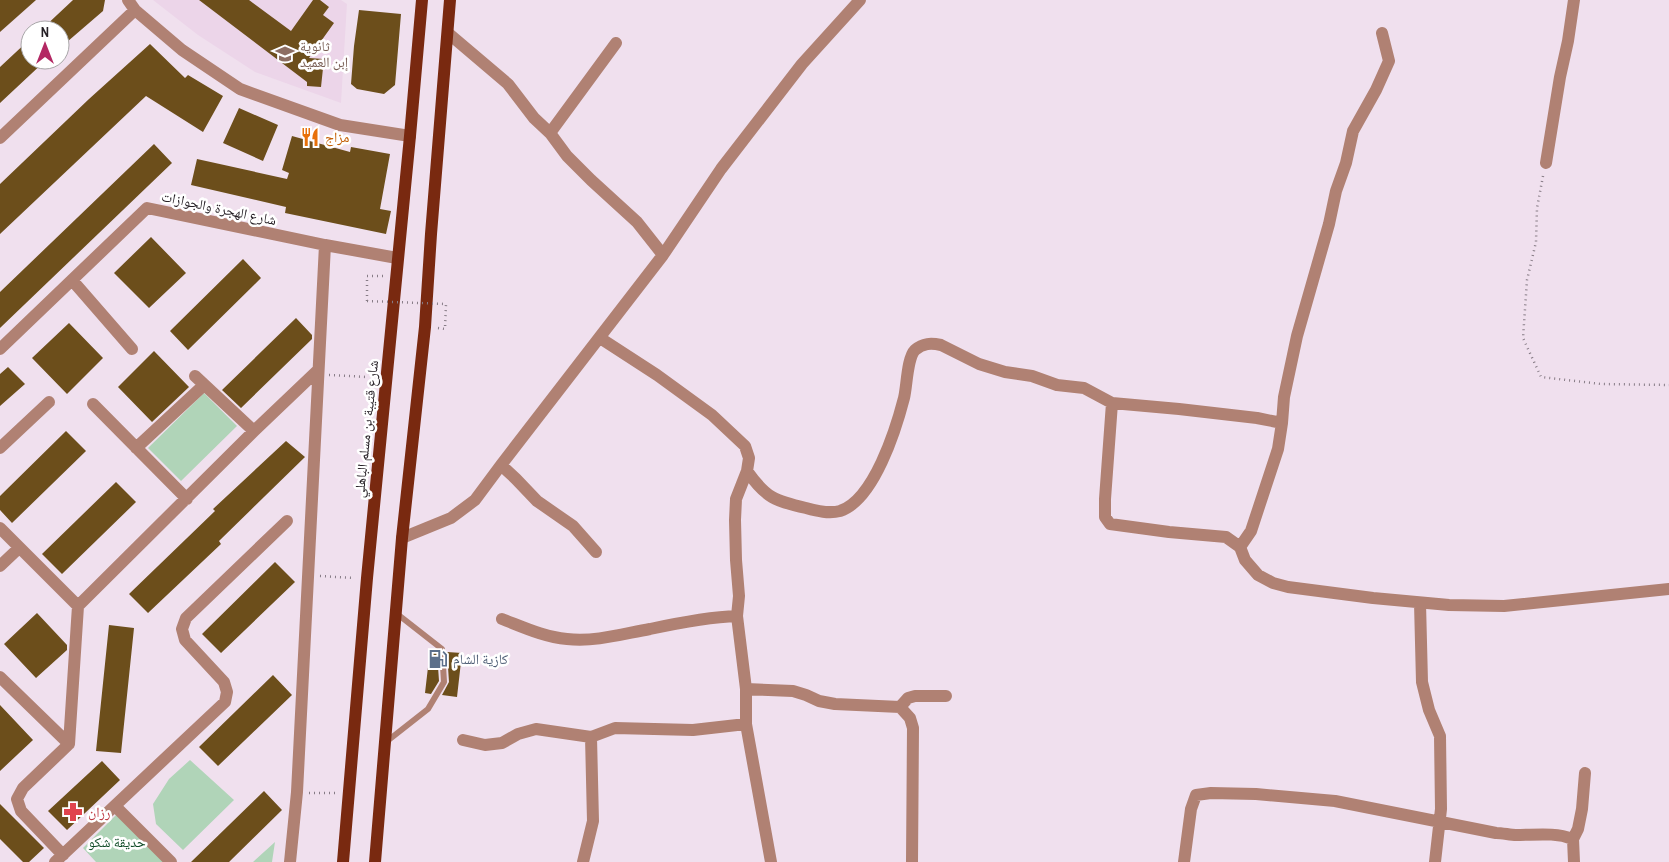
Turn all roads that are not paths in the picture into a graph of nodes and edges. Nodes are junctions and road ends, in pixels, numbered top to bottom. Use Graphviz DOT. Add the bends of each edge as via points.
graph roads {
  1 [pos="422,0"];
  2 [pos="450,0"];
  3 [pos="860,0"];
  4 [pos="1574,0"];
  5 [pos="131,5"];
  6 [pos="448,33"];
  7 [pos="1382,33"];
  8 [pos="616,43"];
  9 [pos="550,133"];
  10 [pos="410,136"];
  11 [pos="0,138"];
  12 [pos="1546,163"];
  13 [pos="325,245"];
  14 [pos="663,254"];
  15 [pos="398,258"];
  16 [pos="72,280"];
  17 [pos="600,338"];
  18 [pos="0,349"];
  19 [pos="132,349"];
  20 [pos="318,372"];
  21 [pos="49,402"];
  22 [pos="1112,403"];
  23 [pos="92,404"];
  24 [pos="1282,423"];
  25 [pos="254,431"];
  26 [pos="0,448"];
  27 [pos="136,448"];
  28 [pos="501,465"];
  29 [pos="747,471"];
  30 [pos="187,499"];
  31 [pos="288,521"];
  32 [pos="0,528"];
  33 [pos="402,538"];
  34 [pos="1240,547"];
  35 [pos="19,548"];
  36 [pos="596,552"];
  37 [pos="0,566"];
  38 [pos="1669,589"];
  39 [pos="1420,603"];
  40 [pos="78,606"];
  41 [pos="396,613"];
  42 [pos="737,616"];
  43 [pos="502,619"];
  44 [pos="0,677"];
  45 [pos="746,689"];
  46 [pos="946,696"];
  47 [pos="900,707"];
  48 [pos="746,724"];
  49 [pos="591,737"];
  50 [pos="463,740"];
  51 [pos="385,743"];
  52 [pos="70,744"];
  53 [pos="1585,773"];
  54 [pos="115,806"];
  55 [pos="1440,822"];
  56 [pos="1573,839"];
  57 [pos="59,858"];
  58 [pos="171,862"];
  59 [pos="290,862"];
  60 [pos="343,862"];
  61 [pos="375,862"];
  62 [pos="583,862"];
  63 [pos="770,862"];
  64 [pos="912,862"];
  65 [pos="1184,862"];
  66 [pos="1435,862"];
  67 [pos="1574,862"];
  1 -- 10 [label="main road, شارع قتيبة بن مسلم الباهلي"];
  2 -- 6 [label="main road"];
  3 -- 14 [label="street" via="796,71 721,168"];
  4 -- 12 [label="street"];
  5 -- 10 [label="street" via="182,50 240,89 340,125"];
  5 -- 11 [label="street"];
  6 -- 9 [label="street" via="508,84"];
  6 -- 33 [label="main road" via="425,327"];
  7 -- 24 [label="street" via="1389,61 1353,131 1297,336"];
  8 -- 9 [label="street"];
  9 -- 14 [label="street" via="575,164 637,222"];
  10 -- 15 [label="main road, شارع قتيبة بن مسلم الباهلي"];
  13 -- 15 [label="street, شارع الهجرة والجوازات"];
  13 -- 16 [label="street, شارع الهجرة والجوازات" via="147,208"];
  13 -- 20 [label="street"];
  14 -- 17 [label="street"];
  15 -- 60 [label="main road, شارع قتيبة بن مسلم الباهلي"];
  16 -- 18 [label="street, شارع الهجرة والجوازات"];
  16 -- 19 [label="street"];
  17 -- 28 [label="street"];
  17 -- 29 [label="street" via="657,374 730,431 745,446 749,458"];
  20 -- 25 [label="street"];
  20 -- 59 [label="street" via="297,792"];
  21 -- 26 [label="street"];
  22 -- 24 [label="street"];
  22 -- 29 [label="street" via="1084,388 1005,372 979,364 940,345 924,344 911,356 904,398 888,449 867,490 853,504 840,511 829,512 780,502 765,494"];
  22 -- 34 [label="street" via="1105,499 1105,518 1110,524 1226,538"];
  23 -- 27 [label="street"];
  24 -- 34 [label="street" via="1278,449 1251,531"];
  25 -- 27 [label="street" via="200,381"];
  25 -- 30 [label="street"];
  27 -- 30 [label="street"];
  28 -- 33 [label="street" via="475,500 451,518"];
  28 -- 36 [label="street" via="537,501 573,526"];
  29 -- 42 [label="street" via="736,499"];
  30 -- 40 [label="street"];
  31 -- 54 [label="street" via="186,618 182,629 185,640 224,682 225,702"];
  32 -- 35 [label="street"];
  33 -- 41 [label="main road"];
  34 -- 39 [label="street" via="1245,560 1258,575 1273,583"];
  35 -- 37 [label="street"];
  35 -- 40 [label="street"];
  38 -- 39 [label="street" via="1504,606"];
  39 -- 55 [label="street" via="1422,682 1440,736"];
  40 -- 52 [label="street"];
  41 -- 51 [label="main road"];
  41 -- 51 [label="lane" via="442,650 444,682 428,709"];
  42 -- 43 [label="street" via="587,640 546,636"];
  42 -- 45 [label="street"];
  44 -- 52 [label="street"];
  45 -- 47 [label="street" via="793,691 834,704"];
  45 -- 48 [label="street"];
  46 -- 47 [label="street" via="915,696 908,698"];
  47 -- 64 [label="street" via="910,718 913,728"];
  48 -- 49 [label="street" via="693,730 615,728"];
  48 -- 63 [label="street"];
  49 -- 50 [label="street" via="536,729 502,743 485,745"];
  49 -- 62 [label="street" via="593,821"];
  51 -- 61 [label="main road"];
  52 -- 57 [label="street" via="23,788 17,799 21,811"];
  53 -- 56 [label="street" via="1582,809"];
  54 -- 57 [label="street"];
  54 -- 58 [label="street"];
  55 -- 56 [label="street" via="1496,833 1544,834"];
  55 -- 65 [label="street" via="1335,801 1256,794 1196,795"];
  55 -- 66 [label="street"];
  56 -- 67 [label="street"];
}
